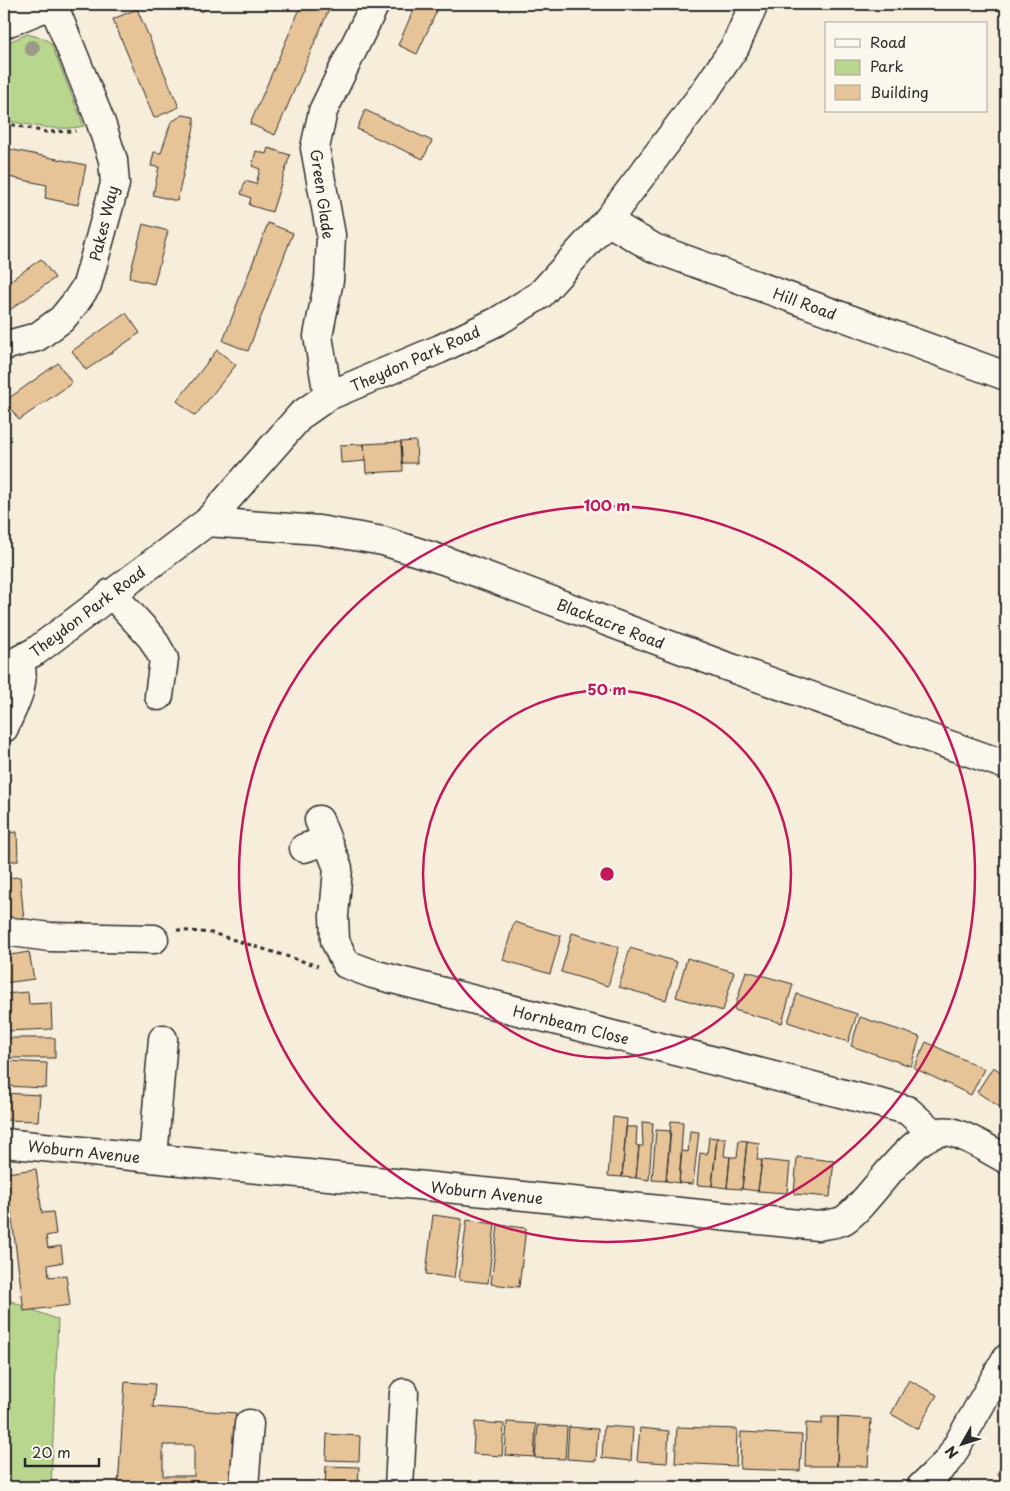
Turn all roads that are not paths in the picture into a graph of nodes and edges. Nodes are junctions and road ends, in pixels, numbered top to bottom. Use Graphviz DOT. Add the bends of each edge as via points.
graph roads {
  1 [pos="53,4"];
  2 [pos="375,4"];
  3 [pos="754,4"];
  4 [pos="4,24"];
  5 [pos="607,221"];
  6 [pos="4,346"];
  7 [pos="1006,376"];
  8 [pos="328,396"];
  9 [pos="207,522"];
  10 [pos="111,593"];
  11 [pos="11,664"];
  12 [pos="159,696"];
  13 [pos="4,728"];
  14 [pos="1006,765"];
  15 [pos="317,836"];
  16 [pos="4,931"];
  17 [pos="154,939"];
  18 [pos="163,1039"];
  19 [pos="934,1134"];
  20 [pos="4,1143"];
  21 [pos="153,1158"];
  22 [pos="1006,1159"];
  23 [pos="1004,1369"];
  24 [pos="404,1393"];
  25 [pos="249,1424"];
  26 [pos="244,1487"];
  27 [pos="399,1487"];
  28 [pos="921,1487"];
  1 -- 4 [label="street"];
  1 -- 6 [label="street, Pakes Way" via="101,123 113,160 115,184 87,285 62,319 37,337"];
  2 -- 8 [label="street, Green Glade" via="323,111 315,148 331,235 329,280 318,336"];
  3 -- 5 [label="street, Theydon Park Road" via="735,47 709,86"];
  5 -- 7 [label="street, Hill Road" via="654,248"];
  5 -- 8 [label="street, Theydon Park Road" via="540,295 498,321 440,349"];
  8 -- 9 [label="street, Theydon Park Road" via="301,415"];
  9 -- 10 [label="street, Theydon Park Road"];
  9 -- 14 [label="street, Blackacre Road" via="319,530 383,541"];
  10 -- 11 [label="street, Theydon Park Road" via="36,651"];
  10 -- 12 [label="street" via="152,638 164,659"];
  11 -- 13 [label="street" via="23,671 15,703"];
  15 -- 19 [label="street, Hornbeam Close" via="338,868 335,941 346,964 373,974 907,1110"];
  16 -- 17 [label="street" via="50,937"];
  18 -- 21 [label="street"];
  19 -- 21 [label="street, Woburn Avenue" via="918,1142 902,1157 843,1221 818,1226"];
  19 -- 22 [label="street" via="949,1132"];
  20 -- 21 [label="street, Woburn Avenue"];
  23 -- 28 [label="street" via="949,1460"];
  24 -- 27 [label="street"];
  25 -- 26 [label="street"];
}
